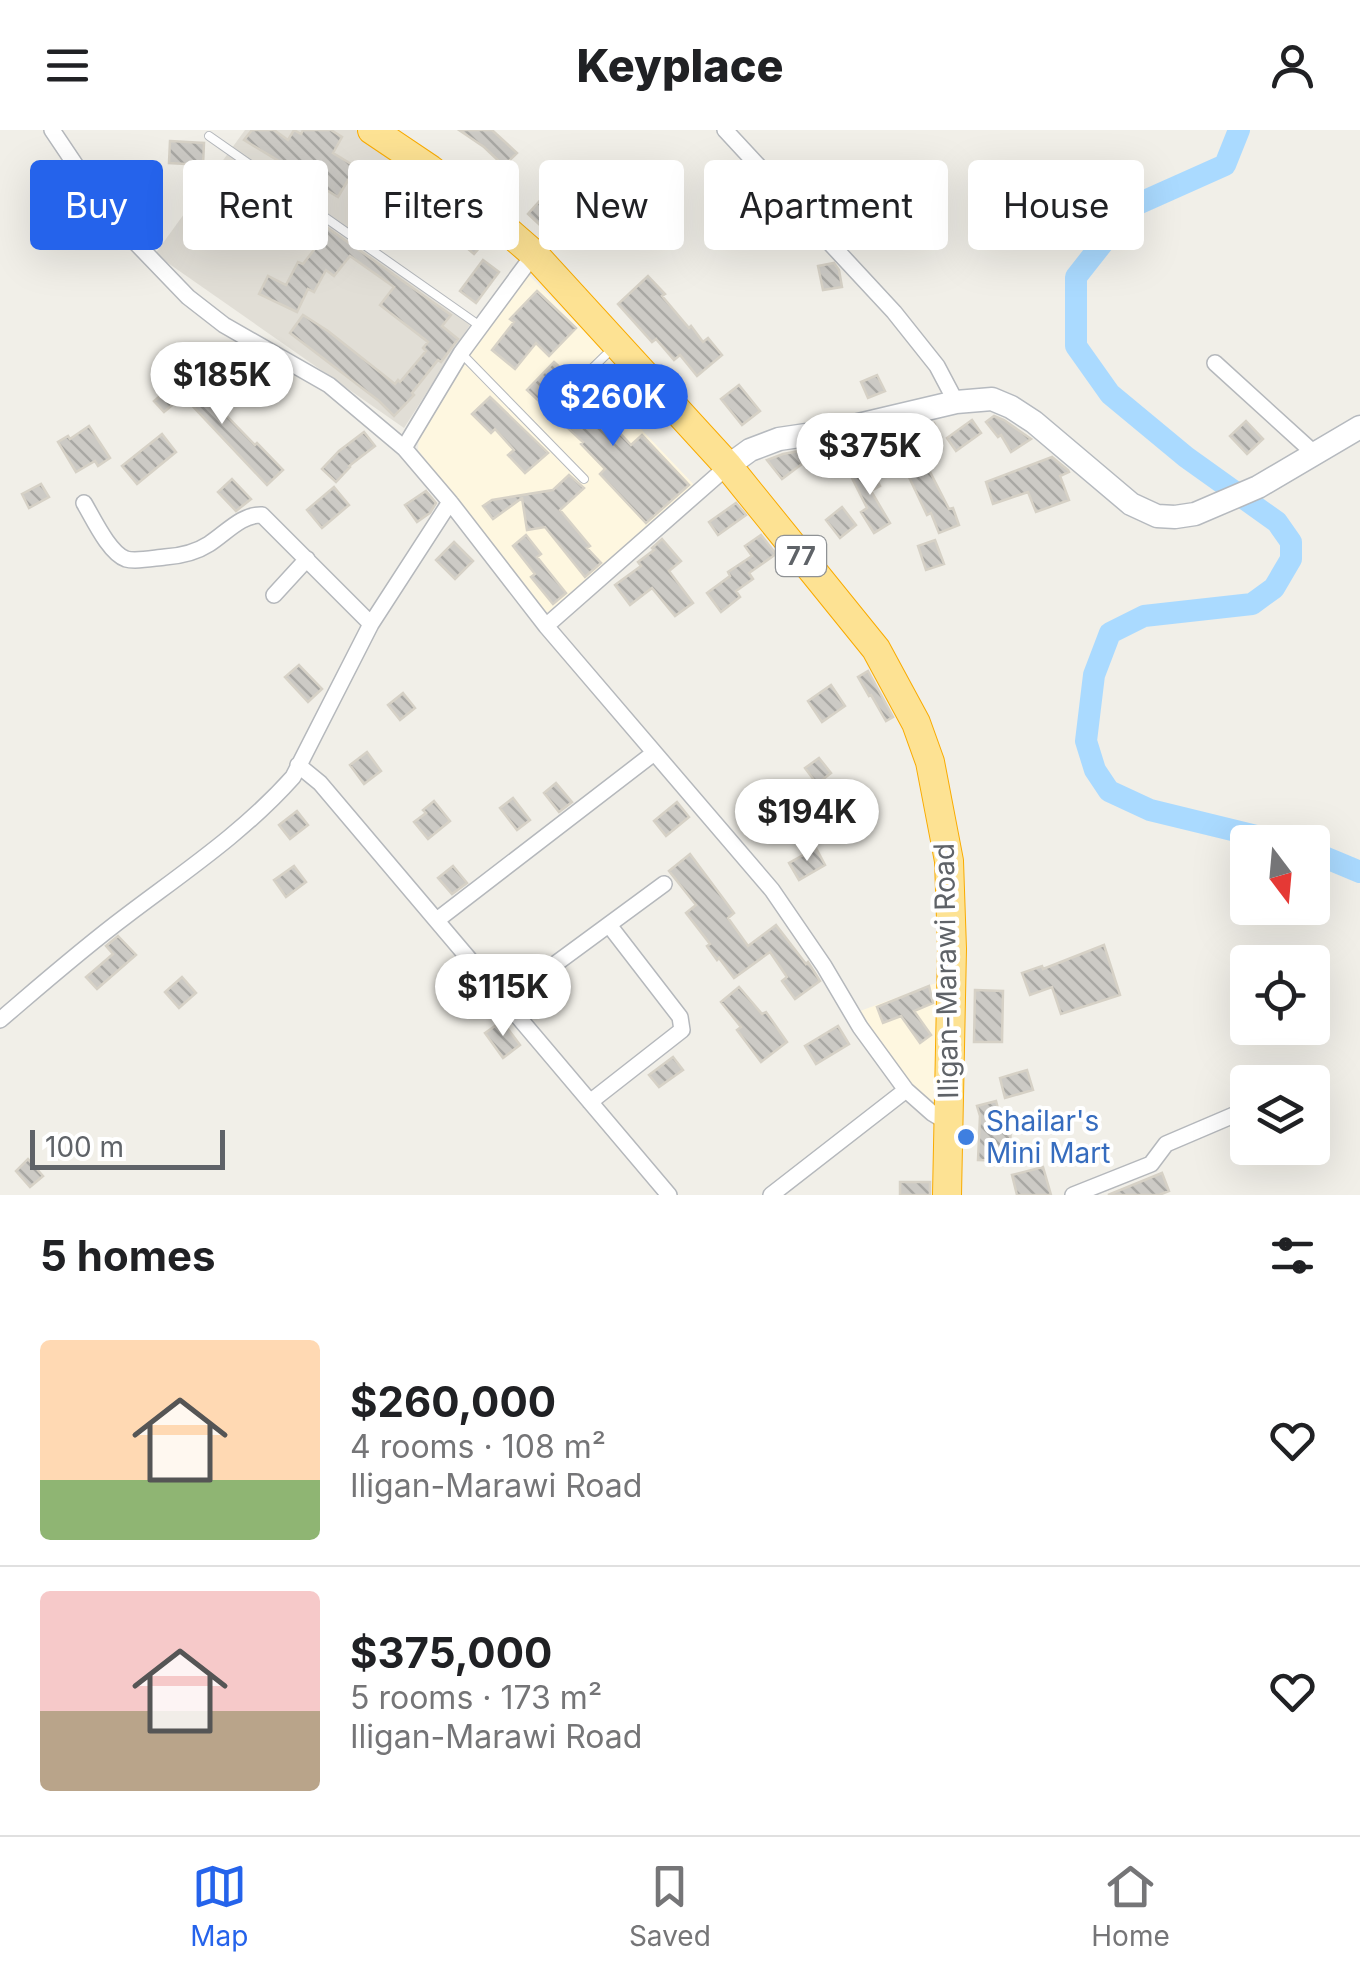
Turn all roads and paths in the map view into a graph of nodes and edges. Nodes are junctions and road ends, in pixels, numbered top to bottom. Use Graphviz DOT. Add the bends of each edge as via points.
graph roads {
  1 [pos="52,130"];
  2 [pos="372,130"];
  3 [pos="724,130"];
  4 [pos="209,136"];
  5 [pos="416,160"];
  6 [pos="348,232"];
  7 [pos="519,241"];
  8 [pos="373,250"];
  9 [pos="534,254"];
  10 [pos="480,326"];
  11 [pos="616,344"];
  12 [pos="461,353"];
  13 [pos="1215,363"];
  14 [pos="573,386"];
  15 [pos="956,402"];
  16 [pos="1360,427"];
  17 [pos="404,448"];
  18 [pos="1315,454"];
  19 [pos="728,466"];
  20 [pos="584,479"];
  21 [pos="450,502"];
  22 [pos="84,504"];
  23 [pos="306,559"];
  24 [pos="274,594"];
  25 [pos="371,624"];
  26 [pos="546,626"];
  27 [pos="654,753"];
  28 [pos="298,765"];
  29 [pos="664,884"];
  30 [pos="438,920"];
  31 [pos="609,925"];
  32 [pos="506,1001"];
  33 [pos="0,1020"];
  34 [pos="906,1090"];
  35 [pos="590,1102"];
  36 [pos="1230,1117"];
  37 [pos="947,1122"];
  38 [pos="669,1195"];
  39 [pos="771,1195"];
  40 [pos="947,1195"];
  41 [pos="1073,1195"];
  1 -- 17 [label="street" via="97,197 188,297 224,326 329,384"];
  2 -- 5 [label="highway, Iligan-Marawi Road / 77"];
  3 -- 15 [label="street" via="894,312 938,366"];
  4 -- 6 [label="lane"];
  7 -- 9 [label="highway, Iligan-Marawi Road / 77"];
  8 -- 10 [label="lane"];
  9 -- 10 [label="street"];
  9 -- 11 [label="highway, Iligan-Marawi Road / 77"];
  10 -- 12 [label="street"];
  11 -- 14 [label="lane"];
  11 -- 19 [label="highway, Iligan-Marawi Road / 77"];
  12 -- 17 [label="street"];
  12 -- 20 [label="lane"];
  13 -- 18 [label="street"];
  15 -- 18 [label="main road" via="992,399 1011,406 1131,504 1157,516 1221,504"];
  15 -- 19 [label="main road" via="779,440"];
  16 -- 18 [label="main road"];
  17 -- 21 [label="street"];
  19 -- 26 [label="street"];
  19 -- 37 [label="highway, Iligan-Marawi Road / 77" via="876,649 930,762 949,861"];
  21 -- 25 [label="street"];
  21 -- 26 [label="street"];
  22 -- 23 [label="street" via="125,559 195,552 257,514"];
  23 -- 24 [label="street"];
  23 -- 25 [label="street"];
  25 -- 28 [label="street"];
  26 -- 27 [label="street"];
  27 -- 30 [label="street"];
  27 -- 34 [label="street" via="772,890"];
  28 -- 30 [label="street"];
  28 -- 33 [label="street" via="276,796 221,846"];
  29 -- 31 [label="street"];
  30 -- 32 [label="street"];
  31 -- 32 [label="street"];
  31 -- 35 [label="street" via="680,1017 682,1030"];
  32 -- 35 [label="street"];
  34 -- 37 [label="street"];
  34 -- 39 [label="street"];
  35 -- 38 [label="street"];
  36 -- 41 [label="street" via="1166,1144 1150,1164"];
  37 -- 40 [label="highway, Iligan-Marawi Road / 77"];
}
